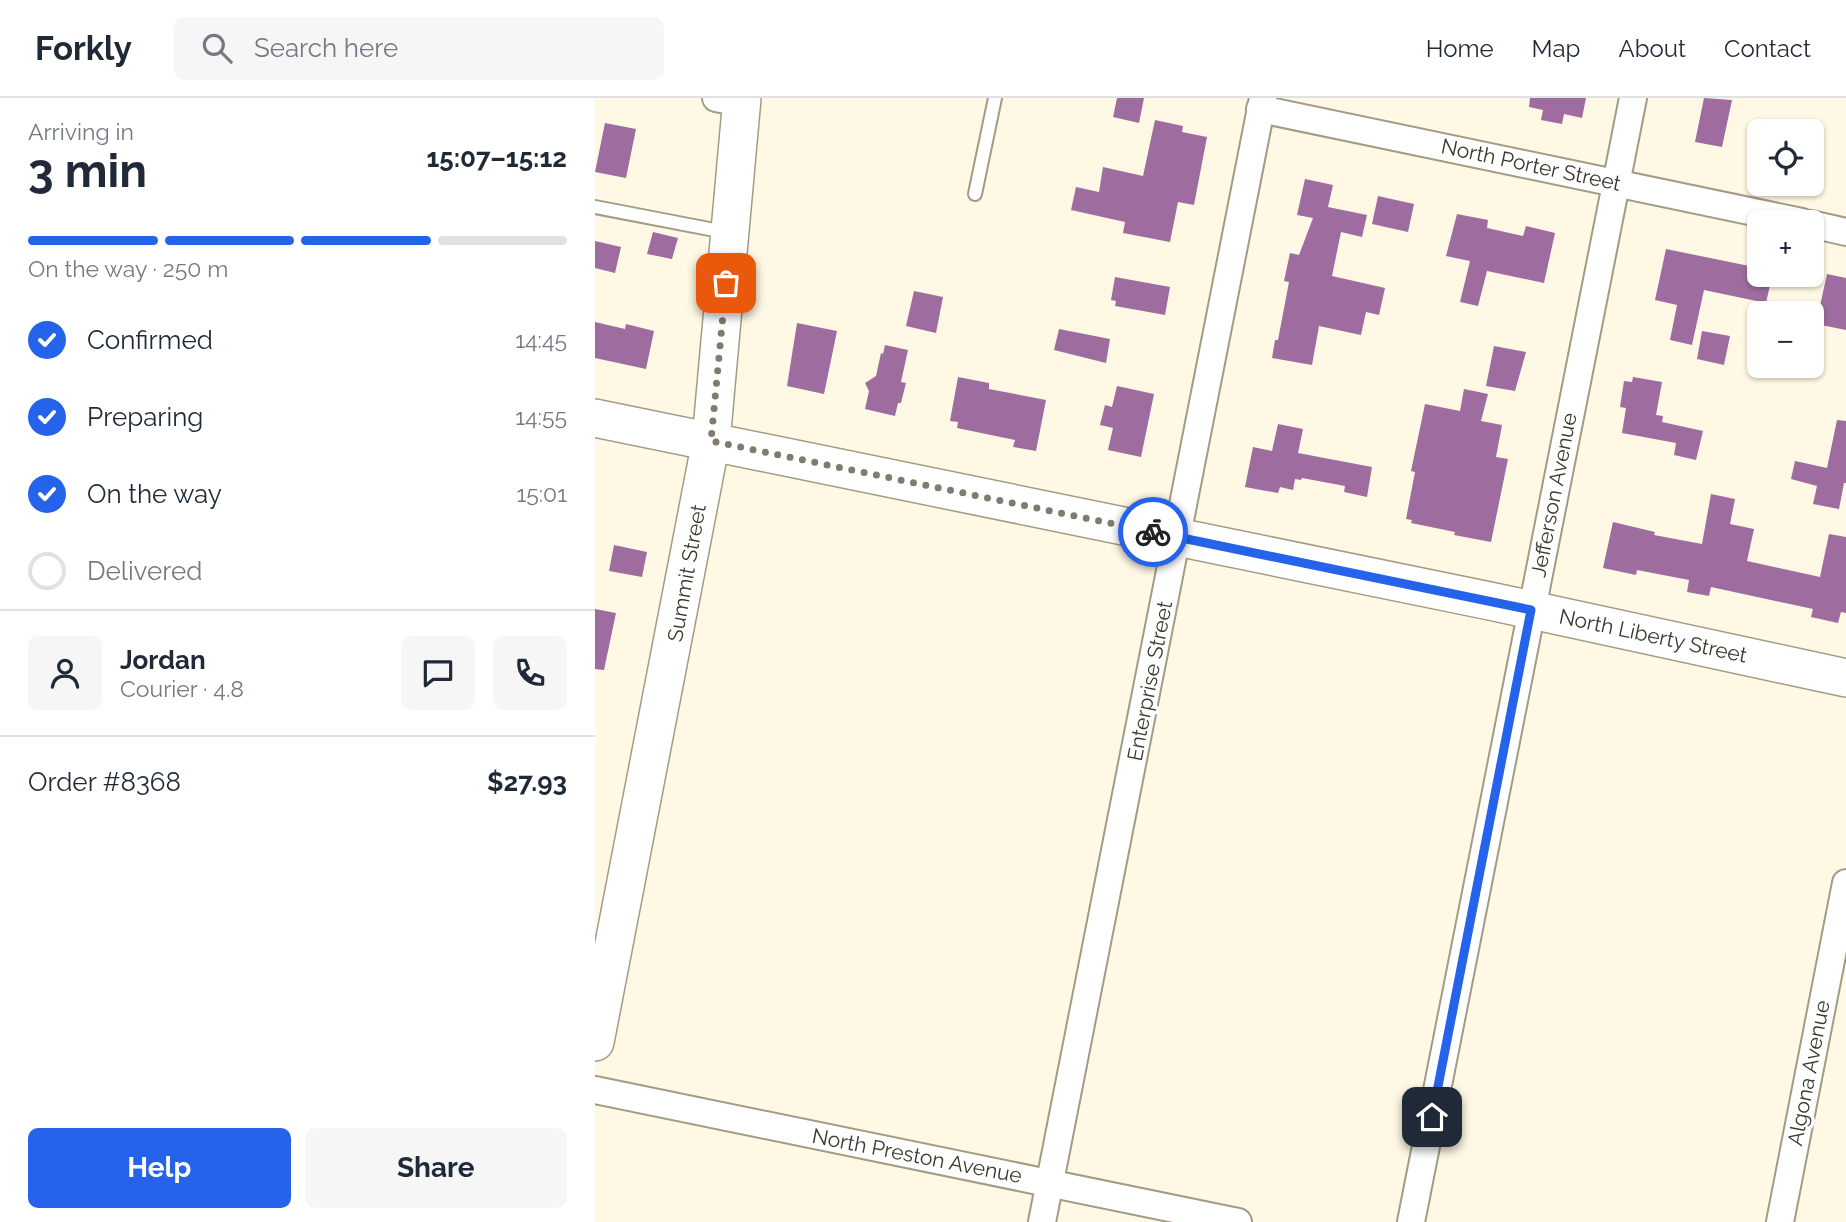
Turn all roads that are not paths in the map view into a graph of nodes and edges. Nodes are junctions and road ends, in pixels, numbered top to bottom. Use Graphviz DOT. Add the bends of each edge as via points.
graph roads {
  1 [pos="995,98"];
  2 [pos="1633,98"];
  3 [pos="733,100"];
  4 [pos="1261,103"];
  5 [pos="1616,183"];
  6 [pos="975,194"];
  7 [pos="595,207"];
  8 [pos="1747,210"];
  9 [pos="1824,227"];
  10 [pos="1846,232"];
  11 [pos="730,233"];
  12 [pos="595,418"];
  13 [pos="711,441"];
  14 [pos="1178,537"];
  15 [pos="1531,610"];
  16 [pos="1846,678"];
  17 [pos="1846,884"];
  18 [pos="595,1042"];
  19 [pos="595,1090"];
  20 [pos="1051,1183"];
  21 [pos="1042,1222"];
  22 [pos="1238,1222"];
  23 [pos="1411,1222"];
  24 [pos="1780,1222"];
  1 -- 6 [label="lane"];
  2 -- 5 [label="street, Jefferson Avenue"];
  3 -- 11 [label="main road, Summit Street"];
  4 -- 5 [label="street, North Porter Street"];
  4 -- 14 [label="street, Enterprise Street"];
  5 -- 8 [label="street, North Porter Street"];
  5 -- 15 [label="street, Jefferson Avenue"];
  7 -- 11 [label="lane"];
  9 -- 10 [label="street"];
  11 -- 13 [label="main road, Summit Street"];
  12 -- 13 [label="main road, North Liberty Street"];
  13 -- 14 [label="main road, North Liberty Street"];
  13 -- 18 [label="main road, Summit Street"];
  14 -- 15 [label="main road, North Liberty Street"];
  14 -- 20 [label="street, Enterprise Street"];
  15 -- 16 [label="main road, North Liberty Street"];
  15 -- 23 [label="street, Jefferson Avenue"];
  17 -- 24 [label="street, Algona Avenue"];
  19 -- 20 [label="street, North Preston Avenue"];
  20 -- 21 [label="street, Enterprise Street"];
  20 -- 22 [label="street, North Preston Avenue"];
}
